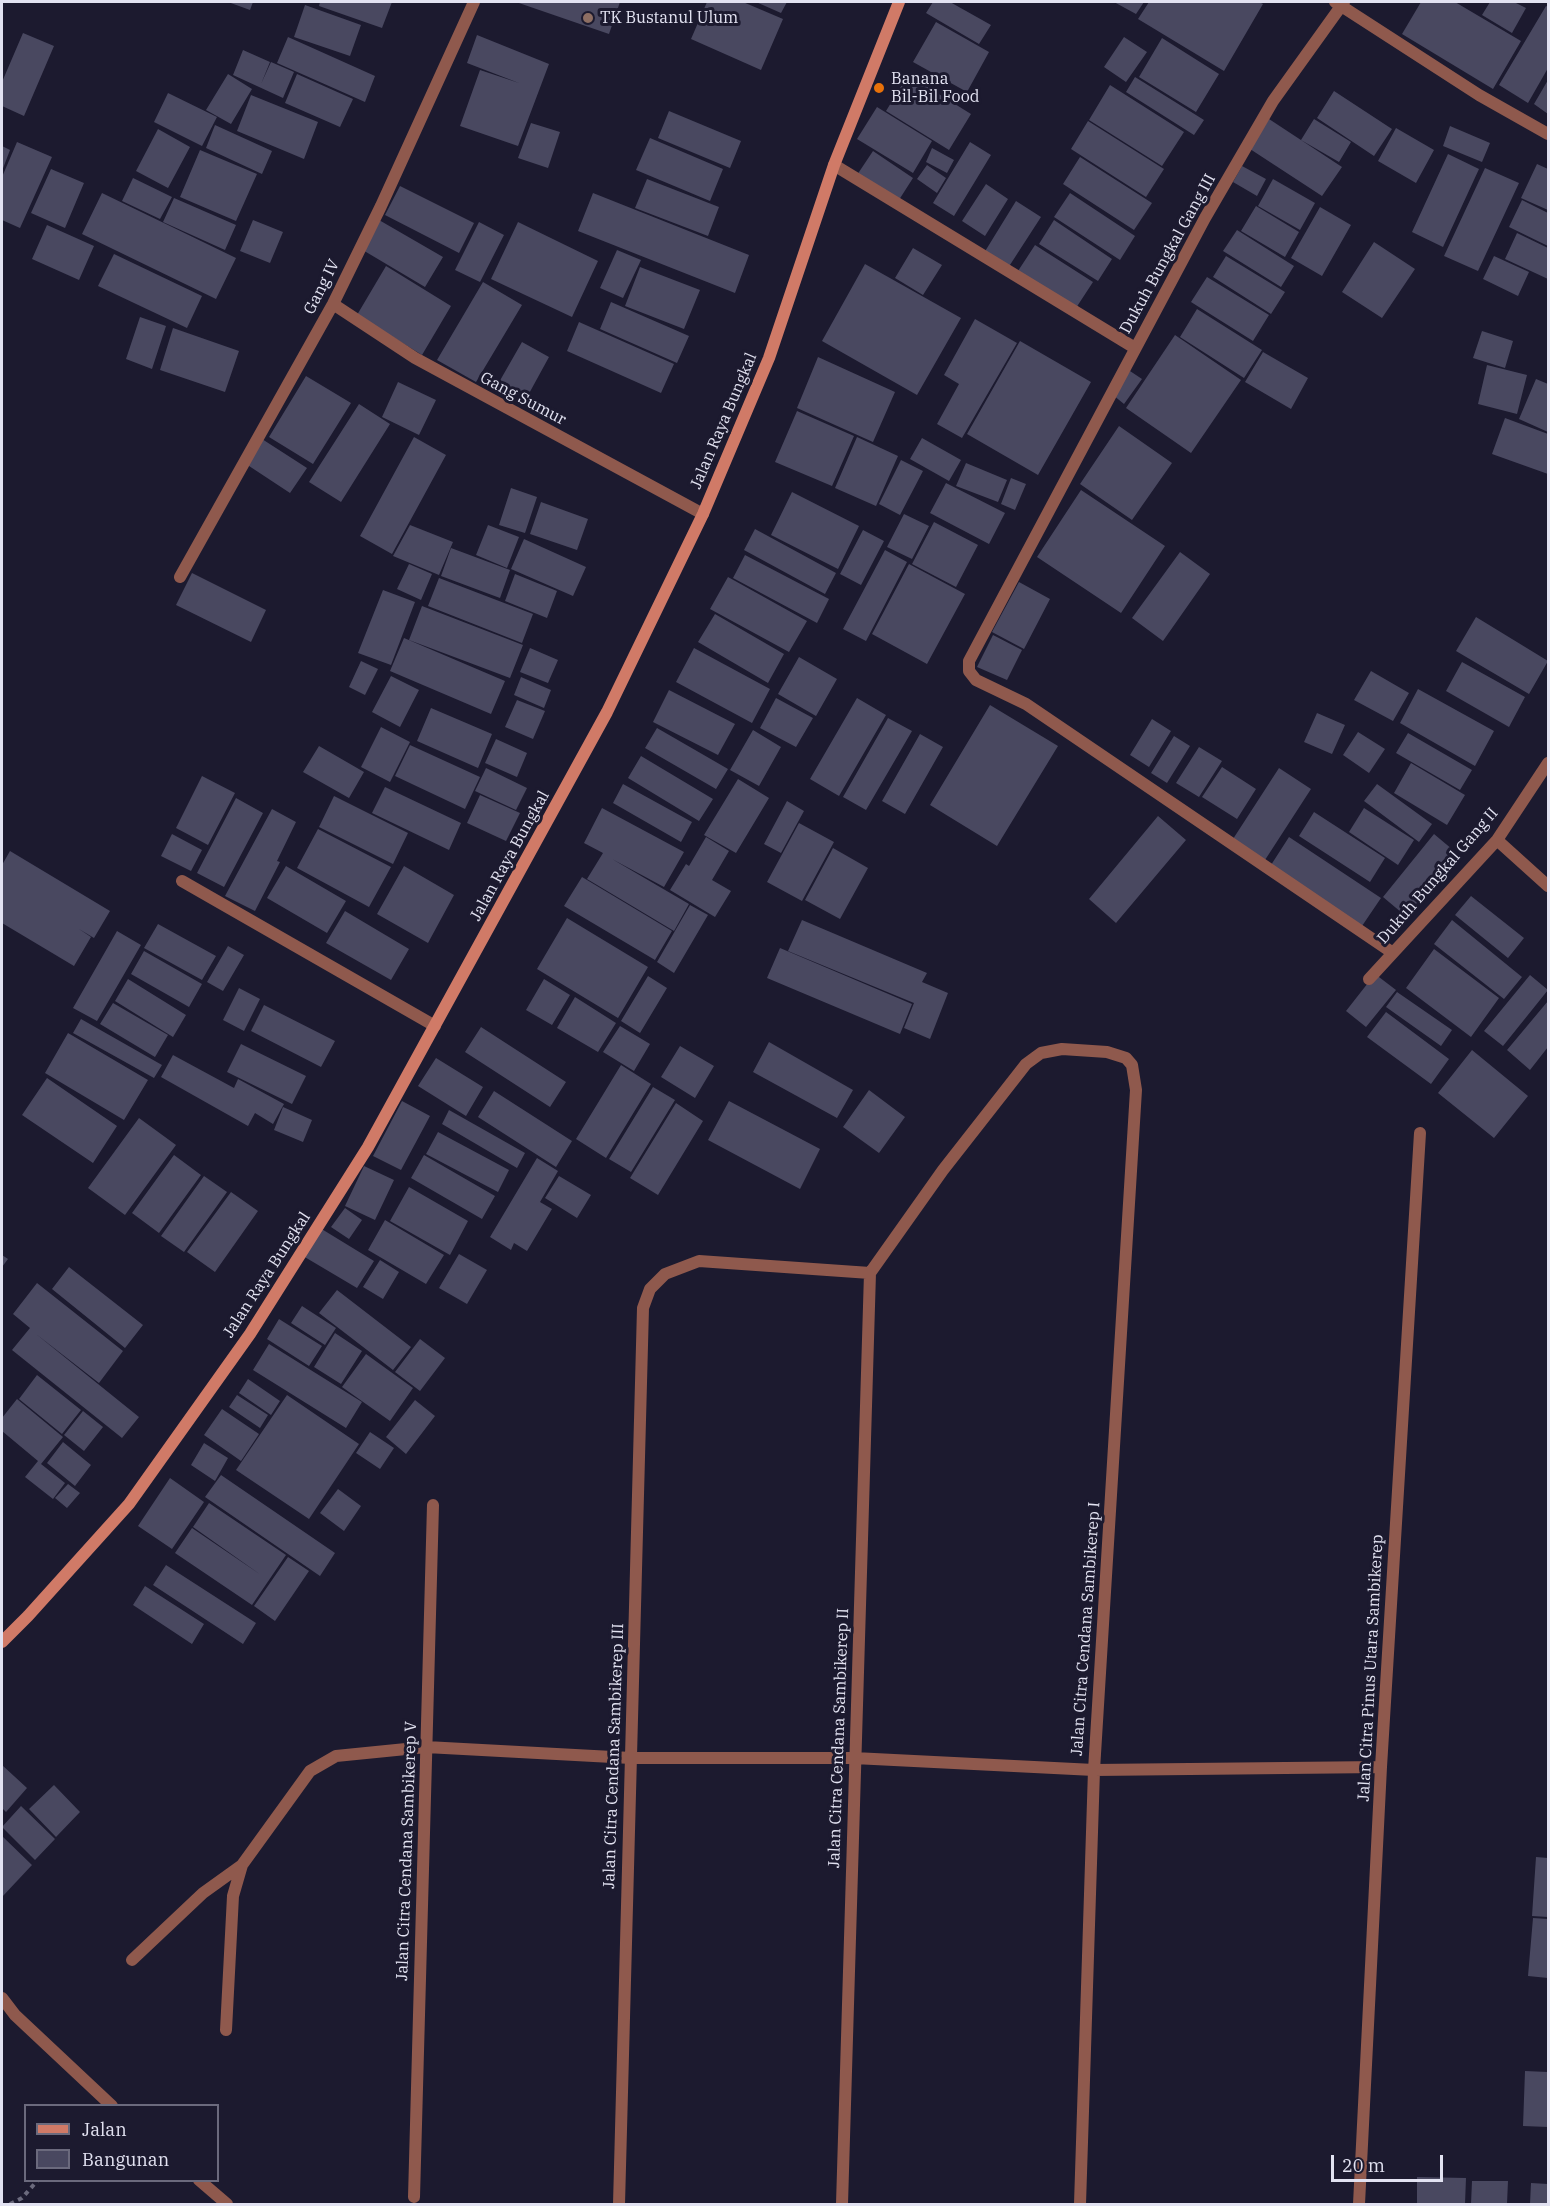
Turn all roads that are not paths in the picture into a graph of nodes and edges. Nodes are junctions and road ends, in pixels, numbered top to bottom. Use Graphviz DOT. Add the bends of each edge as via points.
graph roads {
  1 [pos="474,2"];
  2 [pos="899,2"];
  3 [pos="1340,3"];
  4 [pos="1548,134"];
  5 [pos="834,165"];
  6 [pos="333,304"];
  7 [pos="1135,348"];
  8 [pos="703,514"];
  9 [pos="180,577"];
  10 [pos="1548,763"];
  11 [pos="1497,840"];
  12 [pos="182,881"];
  13 [pos="1548,886"];
  14 [pos="1393,952"];
  15 [pos="1368,979"];
  16 [pos="435,1026"];
  17 [pos="1420,1133"];
  18 [pos="870,1274"];
  19 [pos="433,1506"];
  20 [pos="2,1642"];
  21 [pos="426,1747"];
  22 [pos="631,1758"];
  23 [pos="854,1758"];
  24 [pos="1381,1767"];
  25 [pos="1094,1770"];
  26 [pos="242,1865"];
  27 [pos="132,1960"];
  28 [pos="2,1998"];
  29 [pos="226,2030"];
  30 [pos="110,2104"];
  31 [pos="200,2182"];
  32 [pos="414,2197"];
  33 [pos="227,2205"];
  34 [pos="619,2205"];
  35 [pos="842,2205"];
  36 [pos="1080,2205"];
  37 [pos="1359,2205"];
  1 -- 6 [label="street, Gang IV"];
  2 -- 5 [label="street, Jalan Raya Bungkal"];
  3 -- 4 [label="street" via="1479,95"];
  3 -- 7 [label="street, Dukuh Bungkal Gang III" via="1274,101 1204,218"];
  5 -- 7 [label="street, Dukuh Bungkal Gang III"];
  5 -- 8 [label="street, Jalan Raya Bungkal" via="769,358"];
  6 -- 8 [label="street, Gang Sumur" via="415,358"];
  6 -- 9 [label="street, Gang IV"];
  7 -- 14 [label="street" via="969,661 969,671 976,680 1026,704"];
  8 -- 16 [label="street, Jalan Raya Bungkal" via="607,712"];
  10 -- 11 [label="street, Dukuh Bungkal Gang II"];
  11 -- 13 [label="street"];
  11 -- 14 [label="street, Dukuh Bungkal Gang II"];
  12 -- 16 [label="street"];
  14 -- 15 [label="street, Dukuh Bungkal Gang II"];
  16 -- 20 [label="street, Jalan Raya Bungkal" via="368,1147 243,1344 129,1504"];
  17 -- 24 [label="street, Jalan Citra Pinus Utara Sambikerep"];
  18 -- 22 [label="street, Jalan Citra Cendana Sambikerep III" via="699,1261 665,1274 650,1289 643,1308"];
  18 -- 23 [label="street, Jalan Citra Cendana Sambikerep II"];
  18 -- 25 [label="street, Jalan Citra Cendana Sambikerep I" via="943,1170 1026,1064 1041,1053 1062,1049 1107,1052 1126,1058 1132,1065 1136,1090"];
  19 -- 21 [label="street, Jalan Citra Cendana Sambikerep V"];
  21 -- 22 [label="street"];
  21 -- 26 [label="street" via="336,1756 310,1770"];
  21 -- 32 [label="street, Jalan Citra Cendana Sambikerep V"];
  22 -- 23 [label="street"];
  22 -- 34 [label="street, Jalan Citra Cendana Sambikerep III"];
  23 -- 25 [label="street"];
  23 -- 35 [label="street, Jalan Citra Cendana Sambikerep II"];
  24 -- 25 [label="street"];
  24 -- 37 [label="street, Jalan Citra Pinus Utara Sambikerep"];
  25 -- 36 [label="street, Jalan Citra Cendana Sambikerep I"];
  26 -- 27 [label="street" via="203,1893"];
  26 -- 29 [label="street" via="233,1896"];
  28 -- 30 [label="street"];
  31 -- 33 [label="street"];
}
